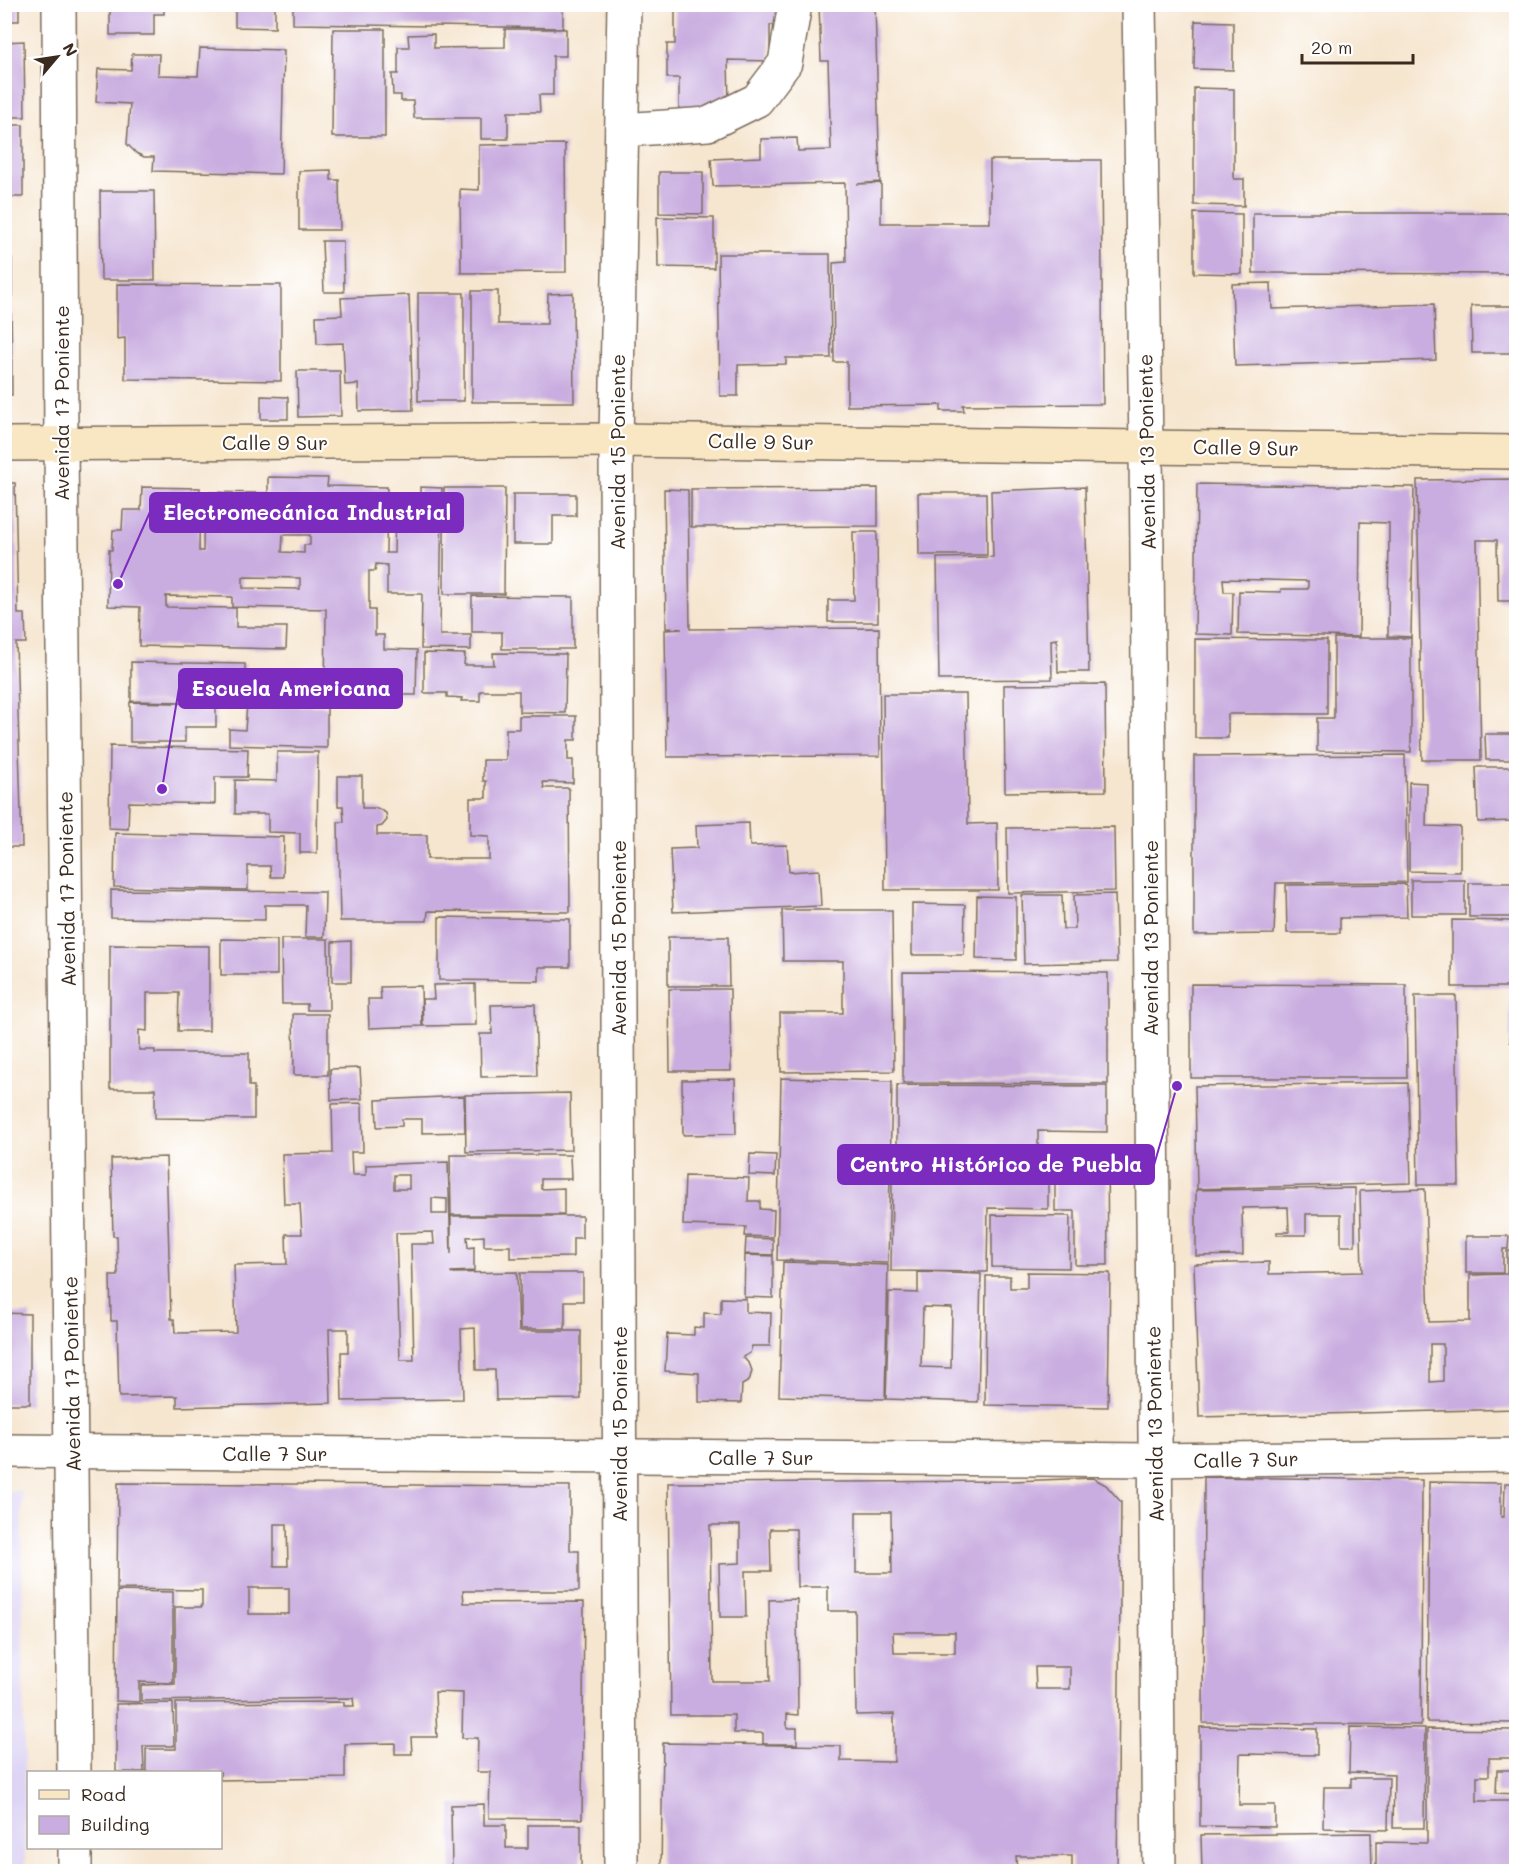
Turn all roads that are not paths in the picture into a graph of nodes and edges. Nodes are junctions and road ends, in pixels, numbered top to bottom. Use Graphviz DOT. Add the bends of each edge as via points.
graph roads {
  1 [pos="59,4"];
  2 [pos="624,4"];
  3 [pos="795,4"];
  4 [pos="1139,4"];
  5 [pos="622,130"];
  6 [pos="616,440"];
  7 [pos="4,444"];
  8 [pos="61,444"];
  9 [pos="1146,446"];
  10 [pos="1516,452"];
  11 [pos="4,1451"];
  12 [pos="72,1451"];
  13 [pos="1516,1455"];
  14 [pos="619,1456"];
  15 [pos="1155,1460"];
  16 [pos="74,1771"];
  17 [pos="75,1849"];
  18 [pos="75,1872"];
  19 [pos="621,1872"];
  20 [pos="1159,1872"];
  1 -- 8 [label="street, Avenida 17 Poniente"];
  2 -- 5 [label="street, Avenida 15 Poniente"];
  3 -- 5 [label="street" via="785,63 757,100 708,124"];
  4 -- 9 [label="street, Avenida 13 Poniente"];
  5 -- 6 [label="street, Avenida 15 Poniente"];
  6 -- 8 [label="street, Calle 9 Sur"];
  6 -- 9 [label="street, Calle 9 Sur"];
  6 -- 14 [label="street, Avenida 15 Poniente"];
  7 -- 8 [label="street, Calle 9 Sur"];
  8 -- 12 [label="street, Avenida 17 Poniente"];
  9 -- 10 [label="street, Calle 9 Sur"];
  9 -- 15 [label="street, Avenida 13 Poniente"];
  11 -- 12 [label="street, Calle 7 Sur"];
  12 -- 14 [label="street, Calle 7 Sur"];
  12 -- 16 [label="street, Avenida 17 Poniente"];
  13 -- 15 [label="street, Calle 7 Sur"];
  14 -- 15 [label="street, Calle 7 Sur"];
  14 -- 19 [label="street, Avenida 15 Poniente"];
  15 -- 20 [label="street, Avenida 13 Poniente"];
  17 -- 18 [label="street"];
}
